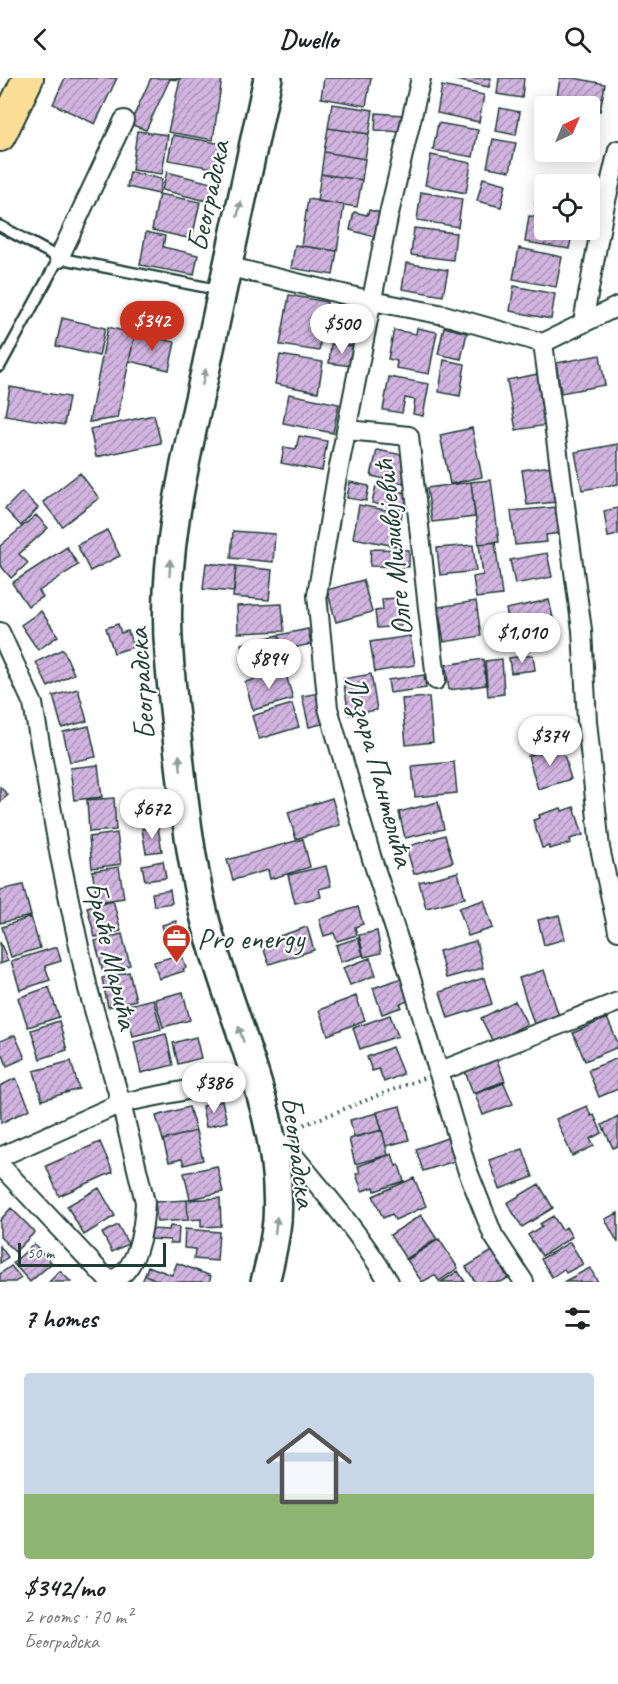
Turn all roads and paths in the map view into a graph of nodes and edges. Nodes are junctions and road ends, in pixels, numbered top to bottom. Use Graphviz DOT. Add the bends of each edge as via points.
graph roads {
  1 [pos="28,78"];
  2 [pos="268,78"];
  3 [pos="421,78"];
  4 [pos="124,120"];
  5 [pos="0,136"];
  6 [pos="618,150"];
  7 [pos="0,226"];
  8 [pos="59,258"];
  9 [pos="224,278"];
  10 [pos="372,301"];
  11 [pos="618,306"];
  12 [pos="583,322"];
  13 [pos="543,343"];
  14 [pos="0,366"];
  15 [pos="347,430"];
  16 [pos="0,632"];
  17 [pos="436,680"];
  18 [pos="618,931"];
  19 [pos="618,1002"];
  20 [pos="438,1072"];
  21 [pos="254,1077"];
  22 [pos="121,1103"];
  23 [pos="274,1142"];
  24 [pos="0,1157"];
  25 [pos="0,1165"];
  26 [pos="265,1282"];
  27 [pos="389,1282"];
  28 [pos="525,1282"];
  1 -- 5 [label="main road"];
  9 -- 2 [label="street, Београдска, one-way"];
  3 -- 10 [label="street, Лазара Пантелића"];
  4 -- 8 [label="street"];
  6 -- 12 [label="street"];
  7 -- 8 [label="lane"];
  8 -- 9 [label="lane"];
  8 -- 14 [label="lane"];
  9 -- 10 [label="street"];
  21 -- 9 [label="street, Београдска, one-way" via="214,953 194,870 168,650 173,531"];
  10 -- 13 [label="street" via="444,315"];
  10 -- 15 [label="street, Лазара Пантелића"];
  11 -- 12 [label="street"];
  12 -- 13 [label="street"];
  13 -- 18 [label="street" via="582,630 600,848"];
  15 -- 17 [label="street, Олге Миливојевић" via="409,436"];
  15 -- 20 [label="street, Лазара Пантелића" via="316,595 328,708"];
  16 -- 22 [label="street, Браће Марића" via="33,704 88,989"];
  19 -- 20 [label="street"];
  20 -- 23 [label="path, Београдска" via="297,1128"];
  20 -- 28 [label="street, Лазара Пантелића" via="480,1205 493,1235"];
  21 -- 22 [label="street"];
  21 -- 23 [label="street, Београдска"];
  22 -- 24 [label="street"];
  22 -- 25 [label="street, Браће Марића" via="145,1202 137,1249 117,1280 108,1280"];
  26 -- 23 [label="street, Београдска, one-way" via="277,1224"];
  23 -- 27 [label="street" via="288,1149 339,1211"];
}
